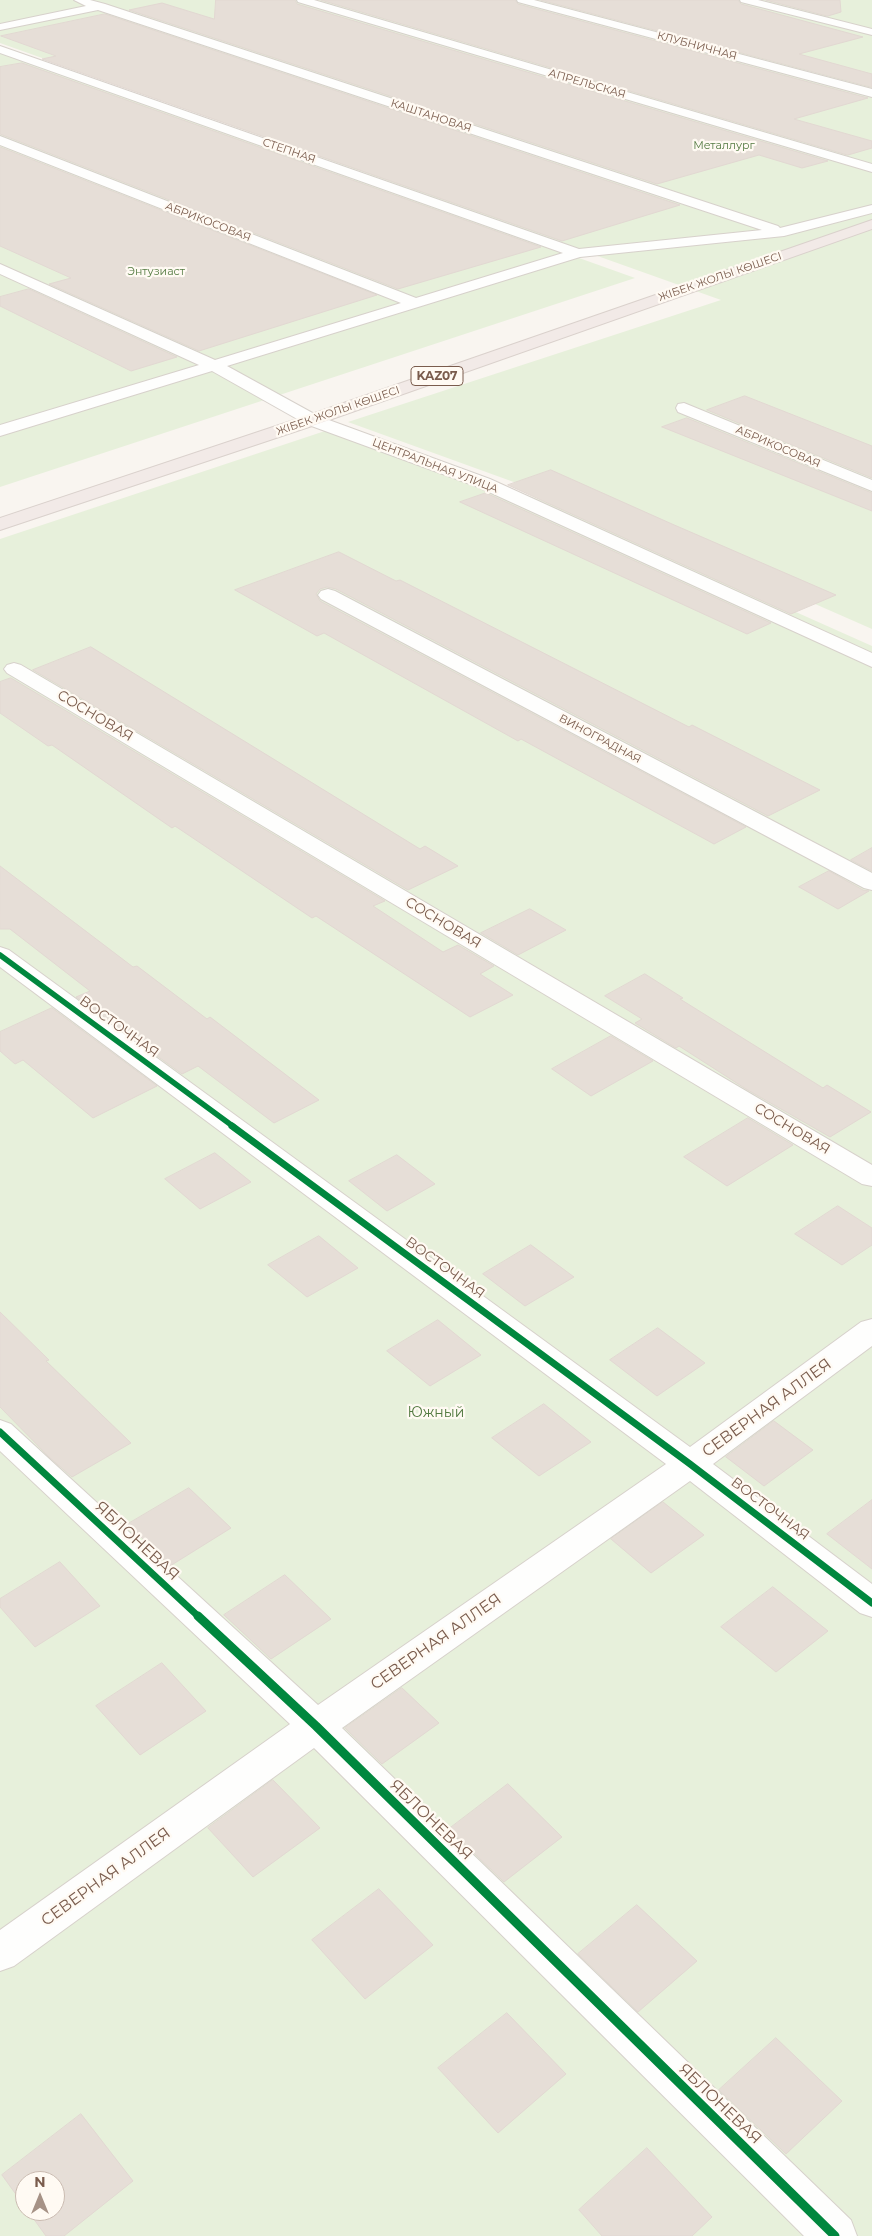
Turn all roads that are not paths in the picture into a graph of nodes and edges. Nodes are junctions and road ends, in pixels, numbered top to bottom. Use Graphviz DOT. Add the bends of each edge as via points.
graph roads {
  1 [pos="79,0"];
  2 [pos="302,0"];
  3 [pos="522,0"];
  4 [pos="745,0"];
  5 [pos="126,2"];
  6 [pos="99,7"];
  7 [pos="0,27"];
  8 [pos="872,32"];
  9 [pos="0,49"];
  10 [pos="872,93"];
  11 [pos="0,140"];
  12 [pos="872,168"];
  13 [pos="872,209"];
  14 [pos="872,224"];
  15 [pos="784,232"];
  16 [pos="578,253"];
  17 [pos="0,268"];
  18 [pos="416,303"];
  19 [pos="213,365"];
  20 [pos="684,408"];
  21 [pos="312,420"];
  22 [pos="1,430"];
  23 [pos="872,486"];
  24 [pos="0,524"];
  25 [pos="328,595"];
  26 [pos="872,661"];
  27 [pos="14,669"];
  28 [pos="872,883"];
  29 [pos="0,955"];
  30 [pos="872,1176"];
  31 [pos="872,1330"];
  32 [pos="0,1432"];
  33 [pos="690,1464"];
  34 [pos="872,1604"];
  35 [pos="316,1726"];
  36 [pos="0,1953"];
  37 [pos="835,2236"];
  1 -- 6 [label="street, КАШТАНОВАЯ"];
  2 -- 12 [label="street, АПРЕЛЬСКАЯ"];
  3 -- 10 [label="street, КЛУБНИЧНАЯ"];
  4 -- 8 [label="street"];
  5 -- 6 [label="street"];
  6 -- 7 [label="street"];
  6 -- 15 [label="street, КАШТАНОВАЯ"];
  9 -- 16 [label="street, СТЕПНАЯ"];
  11 -- 18 [label="street, АБРИКОСОВАЯ"];
  13 -- 15 [label="street"];
  14 -- 21 [label="highway, ЖІБЕК ЖОЛЫ КӨШЕСІ / KAZ07"];
  15 -- 16 [label="street"];
  16 -- 18 [label="street"];
  17 -- 19 [label="street, ЦЕНТРАЛЬНАЯ УЛИЦА"];
  18 -- 19 [label="street"];
  19 -- 21 [label="street, ЦЕНТРАЛЬНАЯ УЛИЦА"];
  19 -- 22 [label="street"];
  20 -- 23 [label="street, АБРИКОСОВАЯ"];
  21 -- 24 [label="highway, ЖІБЕК ЖОЛЫ КӨШЕСІ / KAZ07"];
  21 -- 26 [label="street, ЦЕНТРАЛЬНАЯ УЛИЦА" via="484,484"];
  25 -- 28 [label="street, ВИНОГРАДНАЯ"];
  27 -- 30 [label="street, СОСНОВАЯ"];
  29 -- 33 [label="street, ВОСТОЧНАЯ"];
  31 -- 33 [label="street, СЕВЕРНАЯ АЛЛЕЯ"];
  32 -- 35 [label="street, ЯБЛОНЕВАЯ"];
  33 -- 34 [label="street, ВОСТОЧНАЯ"];
  33 -- 35 [label="street, СЕВЕРНАЯ АЛЛЕЯ"];
  35 -- 36 [label="street, СЕВЕРНАЯ АЛЛЕЯ"];
  35 -- 37 [label="street, ЯБЛОНЕВАЯ"];
}
